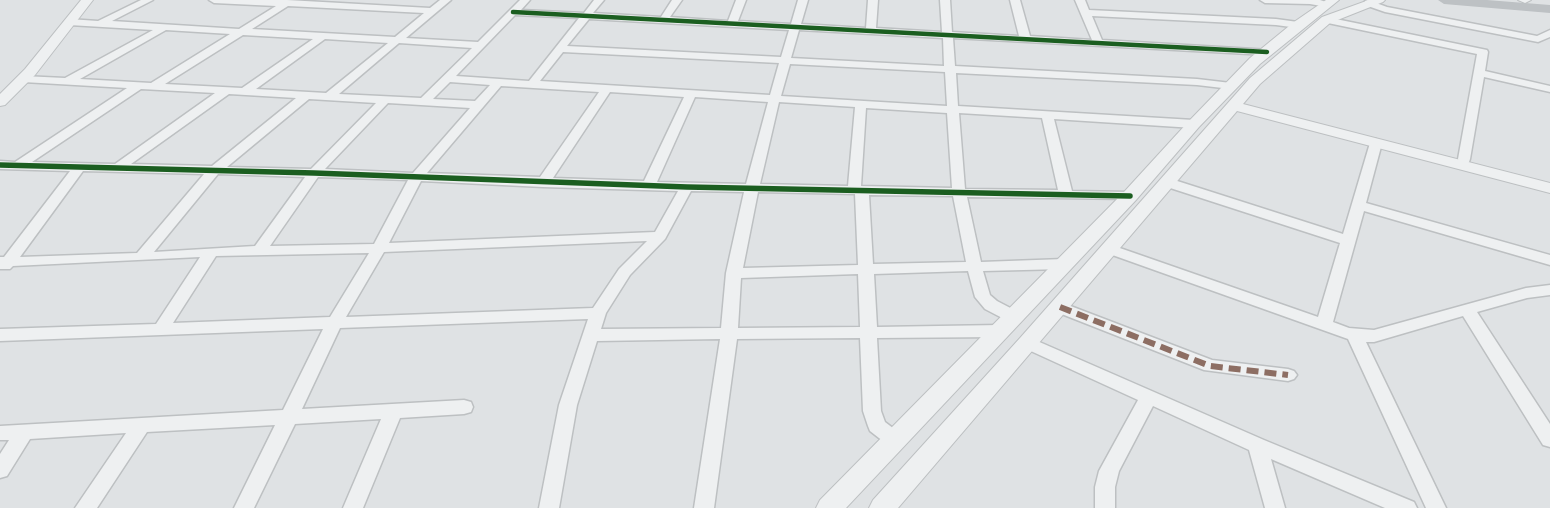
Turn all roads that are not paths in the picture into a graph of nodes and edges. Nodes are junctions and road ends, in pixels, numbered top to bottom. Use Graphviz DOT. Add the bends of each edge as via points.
graph roads {
  1 [pos="87,0"];
  2 [pos="148,0"];
  3 [pos="214,0"];
  4 [pos="220,0"];
  5 [pos="374,0"];
  6 [pos="446,0"];
  7 [pos="525,0"];
  8 [pos="599,0"];
  9 [pos="677,0"];
  10 [pos="741,0"];
  11 [pos="803,0"];
  12 [pos="873,0"];
  13 [pos="945,0"];
  14 [pos="1014,0"];
  15 [pos="1080,0"];
  16 [pos="1265,0"];
  17 [pos="1444,0"];
  18 [pos="1519,0"];
  19 [pos="1524,0"];
  20 [pos="288,2"];
  21 [pos="1374,2"];
  22 [pos="1550,2"];
  23 [pos="363,7"];
  24 [pos="1329,8"];
  25 [pos="1550,9"];
  26 [pos="433,11"];
  27 [pos="514,12"];
  28 [pos="1086,13"];
  29 [pos="587,16"];
  30 [pos="664,20"];
  31 [pos="70,22"];
  32 [pos="732,23"];
  33 [pos="99,24"];
  34 [pos="1298,25"];
  35 [pos="795,26"];
  36 [pos="164,27"];
  37 [pos="871,31"];
  38 [pos="241,32"];
  39 [pos="1550,33"];
  40 [pos="947,34"];
  41 [pos="323,36"];
  42 [pos="1025,38"];
  43 [pos="397,40"];
  44 [pos="1098,42"];
  45 [pos="481,45"];
  46 [pos="561,48"];
  47 [pos="1267,52"];
  48 [pos="786,60"];
  49 [pos="950,69"];
  50 [pos="1479,73"];
  51 [pos="24,79"];
  52 [pos="448,79"];
  53 [pos="66,82"];
  54 [pos="498,82"];
  55 [pos="532,84"];
  56 [pos="138,86"];
  57 [pos="152,87"];
  58 [pos="607,88"];
  59 [pos="1550,88"];
  60 [pos="226,91"];
  61 [pos="244,92"];
  62 [pos="691,94"];
  63 [pos="307,95"];
  64 [pos="328,97"];
  65 [pos="1234,98"];
  66 [pos="774,99"];
  67 [pos="385,100"];
  68 [pos="0,102"];
  69 [pos="424,102"];
  70 [pos="861,104"];
  71 [pos="480,105"];
  72 [pos="953,110"];
  73 [pos="1047,116"];
  74 [pos="1194,124"];
  75 [pos="1376,142"];
  76 [pos="1464,159"];
  77 [pos="0,166"];
  78 [pos="17,166"];
  79 [pos="79,167"];
  80 [pos="118,168"];
  81 [pos="214,171"];
  82 [pos="314,174"];
  83 [pos="416,178"];
  84 [pos="1550,180"];
  85 [pos="1166,182"];
  86 [pos="543,183"];
  87 [pos="648,186"];
  88 [pos="687,187"];
  89 [pos="752,188"];
  90 [pos="1550,188"];
  91 [pos="858,190"];
  92 [pos="959,192"];
  93 [pos="1066,195"];
  94 [pos="1130,196"];
  95 [pos="1358,204"];
  96 [pos="660,236"];
  97 [pos="1348,241"];
  98 [pos="379,248"];
  99 [pos="1109,249"];
  100 [pos="260,250"];
  101 [pos="211,252"];
  102 [pos="141,257"];
  103 [pos="1550,260"];
  104 [pos="1064,264"];
  105 [pos="3,265"];
  106 [pos="974,266"];
  107 [pos="864,269"];
  108 [pos="734,273"];
  109 [pos="1550,290"];
  110 [pos="1060,307"];
  111 [pos="1467,310"];
  112 [pos="598,313"];
  113 [pos="1014,317"];
  114 [pos="335,322"];
  115 [pos="1324,325"];
  116 [pos="161,329"];
  117 [pos="1000,331"];
  118 [pos="869,333"];
  119 [pos="729,334"];
  120 [pos="0,335"];
  121 [pos="590,336"];
  122 [pos="1355,336"];
  123 [pos="1028,344"];
  124 [pos="1288,375"];
  125 [pos="1149,396"];
  126 [pos="464,407"];
  127 [pos="394,410"];
  128 [pos="290,416"];
  129 [pos="142,425"];
  130 [pos="25,431"];
  131 [pos="0,433"];
  132 [pos="895,440"];
  133 [pos="1550,440"];
  134 [pos="1257,445"];
  135 [pos="0,470"];
  136 [pos="85,508"];
  137 [pos="244,508"];
  138 [pos="353,508"];
  139 [pos="549,508"];
  140 [pos="704,508"];
  141 [pos="829,508"];
  142 [pos="882,508"];
  143 [pos="1105,508"];
  144 [pos="1275,508"];
  145 [pos="1408,508"];
  146 [pos="1436,508"];
  1 -- 31 [label="street"];
  2 -- 33 [label="street"];
  3 -- 4 [label="street"];
  4 -- 20 [label="street"];
  5 -- 23 [label="street"];
  6 -- 26 [label="street"];
  7 -- 27 [label="street"];
  8 -- 29 [label="street"];
  9 -- 30 [label="street"];
  10 -- 32 [label="street"];
  11 -- 35 [label="street"];
  12 -- 37 [label="street"];
  13 -- 40 [label="street"];
  14 -- 42 [label="street"];
  15 -- 28 [label="street"];
  16 -- 24 [label="street" via="1310,2"];
  17 -- 25 [label="main road"];
  18 -- 19 [label="main road"];
  19 -- 22 [label="main road"];
  20 -- 23 [label="street"];
  20 -- 38 [label="street"];
  21 -- 24 [label="street"];
  21 -- 39 [label="street" via="1393,11 1538,39"];
  23 -- 26 [label="street"];
  24 -- 34 [label="street"];
  24 -- 50 [label="street" via="1483,52"];
  24 -- 65 [label="street"];
  26 -- 43 [label="street"];
  27 -- 29 [label="street"];
  27 -- 45 [label="street"];
  28 -- 34 [label="street"];
  28 -- 44 [label="street"];
  29 -- 30 [label="street"];
  29 -- 46 [label="street"];
  30 -- 32 [label="street"];
  31 -- 33 [label="street"];
  31 -- 51 [label="street"];
  32 -- 35 [label="street"];
  33 -- 36 [label="street"];
  34 -- 47 [label="street"];
  35 -- 37 [label="street"];
  35 -- 48 [label="street"];
  36 -- 38 [label="street"];
  36 -- 53 [label="street"];
  37 -- 40 [label="street"];
  38 -- 41 [label="street"];
  38 -- 57 [label="street"];
  40 -- 42 [label="street"];
  40 -- 49 [label="street"];
  41 -- 43 [label="street"];
  41 -- 61 [label="street"];
  42 -- 44 [label="street"];
  43 -- 45 [label="street"];
  43 -- 64 [label="street"];
  44 -- 47 [label="street"];
  45 -- 52 [label="street"];
  46 -- 48 [label="street"];
  46 -- 55 [label="street"];
  47 -- 65 [label="street" via="1255,61"];
  48 -- 49 [label="street"];
  48 -- 66 [label="street"];
  49 -- 65 [label="street" via="1196,82"];
  49 -- 72 [label="street"];
  50 -- 59 [label="street"];
  50 -- 76 [label="street"];
  51 -- 53 [label="street"];
  51 -- 68 [label="street"];
  52 -- 54 [label="street"];
  52 -- 69 [label="street"];
  53 -- 56 [label="street"];
  54 -- 55 [label="street"];
  54 -- 71 [label="street"];
  55 -- 58 [label="street"];
  56 -- 57 [label="street"];
  56 -- 78 [label="street"];
  57 -- 60 [label="street"];
  58 -- 62 [label="street"];
  58 -- 86 [label="street"];
  60 -- 61 [label="street"];
  60 -- 80 [label="street"];
  61 -- 63 [label="street"];
  62 -- 66 [label="street"];
  62 -- 87 [label="street"];
  63 -- 64 [label="street"];
  63 -- 81 [label="street"];
  64 -- 67 [label="street"];
  65 -- 74 [label="street"];
  65 -- 75 [label="street"];
  65 -- 76 [label="street"];
  65 -- 85 [label="street"];
  66 -- 70 [label="street"];
  66 -- 89 [label="street"];
  67 -- 69 [label="street"];
  67 -- 82 [label="street"];
  69 -- 71 [label="street"];
  70 -- 72 [label="street"];
  70 -- 91 [label="street"];
  71 -- 83 [label="street"];
  72 -- 73 [label="street"];
  72 -- 92 [label="street"];
  73 -- 74 [label="street"];
  73 -- 93 [label="street"];
  74 -- 94 [label="street"];
  75 -- 90 [label="street"];
  75 -- 95 [label="street"];
  76 -- 84 [label="street"];
  77 -- 78 [label="street"];
  78 -- 79 [label="street"];
  79 -- 80 [label="street"];
  79 -- 105 [label="street"];
  80 -- 81 [label="street"];
  81 -- 82 [label="street"];
  81 -- 102 [label="street"];
  82 -- 83 [label="street"];
  82 -- 100 [label="street"];
  83 -- 86 [label="street"];
  83 -- 98 [label="street"];
  85 -- 97 [label="street"];
  85 -- 99 [label="street"];
  86 -- 87 [label="street"];
  87 -- 88 [label="street"];
  88 -- 89 [label="street"];
  88 -- 96 [label="street"];
  89 -- 91 [label="street"];
  89 -- 108 [label="street"];
  91 -- 92 [label="street"];
  91 -- 107 [label="street"];
  92 -- 93 [label="street"];
  92 -- 106 [label="street"];
  93 -- 94 [label="street"];
  94 -- 104 [label="street"];
  95 -- 97 [label="street"];
  95 -- 103 [label="street"];
  96 -- 98 [label="street"];
  96 -- 112 [label="street" via="624,272"];
  97 -- 115 [label="street"];
  98 -- 100 [label="street"];
  98 -- 114 [label="street"];
  99 -- 110 [label="street"];
  99 -- 115 [label="street"];
  100 -- 101 [label="street"];
  101 -- 102 [label="street"];
  101 -- 116 [label="street"];
  102 -- 105 [label="street"];
  104 -- 106 [label="street"];
  104 -- 113 [label="street"];
  106 -- 107 [label="street"];
  106 -- 113 [label="street" via="983,297"];
  107 -- 108 [label="street"];
  107 -- 118 [label="street"];
  108 -- 119 [label="street"];
  109 -- 111 [label="street" via="1526,293"];
  110 -- 123 [label="street"];
  110 -- 124 [label="street" via="1210,366"];
  111 -- 122 [label="street" via="1374,336"];
  111 -- 133 [label="street"];
  112 -- 114 [label="street"];
  112 -- 121 [label="street"];
  113 -- 117 [label="street"];
  114 -- 116 [label="street"];
  114 -- 128 [label="street"];
  115 -- 122 [label="street"];
  116 -- 120 [label="street"];
  117 -- 118 [label="street"];
  117 -- 132 [label="street"];
  118 -- 119 [label="street"];
  118 -- 132 [label="street" via="872,411 877,426"];
  119 -- 121 [label="street"];
  119 -- 140 [label="street"];
  121 -- 139 [label="street" via="568,405"];
  122 -- 146 [label="street"];
  123 -- 125 [label="street"];
  123 -- 142 [label="street"];
  125 -- 134 [label="street"];
  125 -- 143 [label="street" via="1110,471 1105,487"];
  126 -- 127 [label="street"];
  127 -- 128 [label="street"];
  127 -- 138 [label="street"];
  128 -- 129 [label="street"];
  128 -- 137 [label="street"];
  129 -- 130 [label="street"];
  129 -- 136 [label="street"];
  130 -- 131 [label="street"];
  130 -- 135 [label="street"];
  132 -- 141 [label="street"];
  134 -- 144 [label="street"];
  134 -- 145 [label="street"];
}
